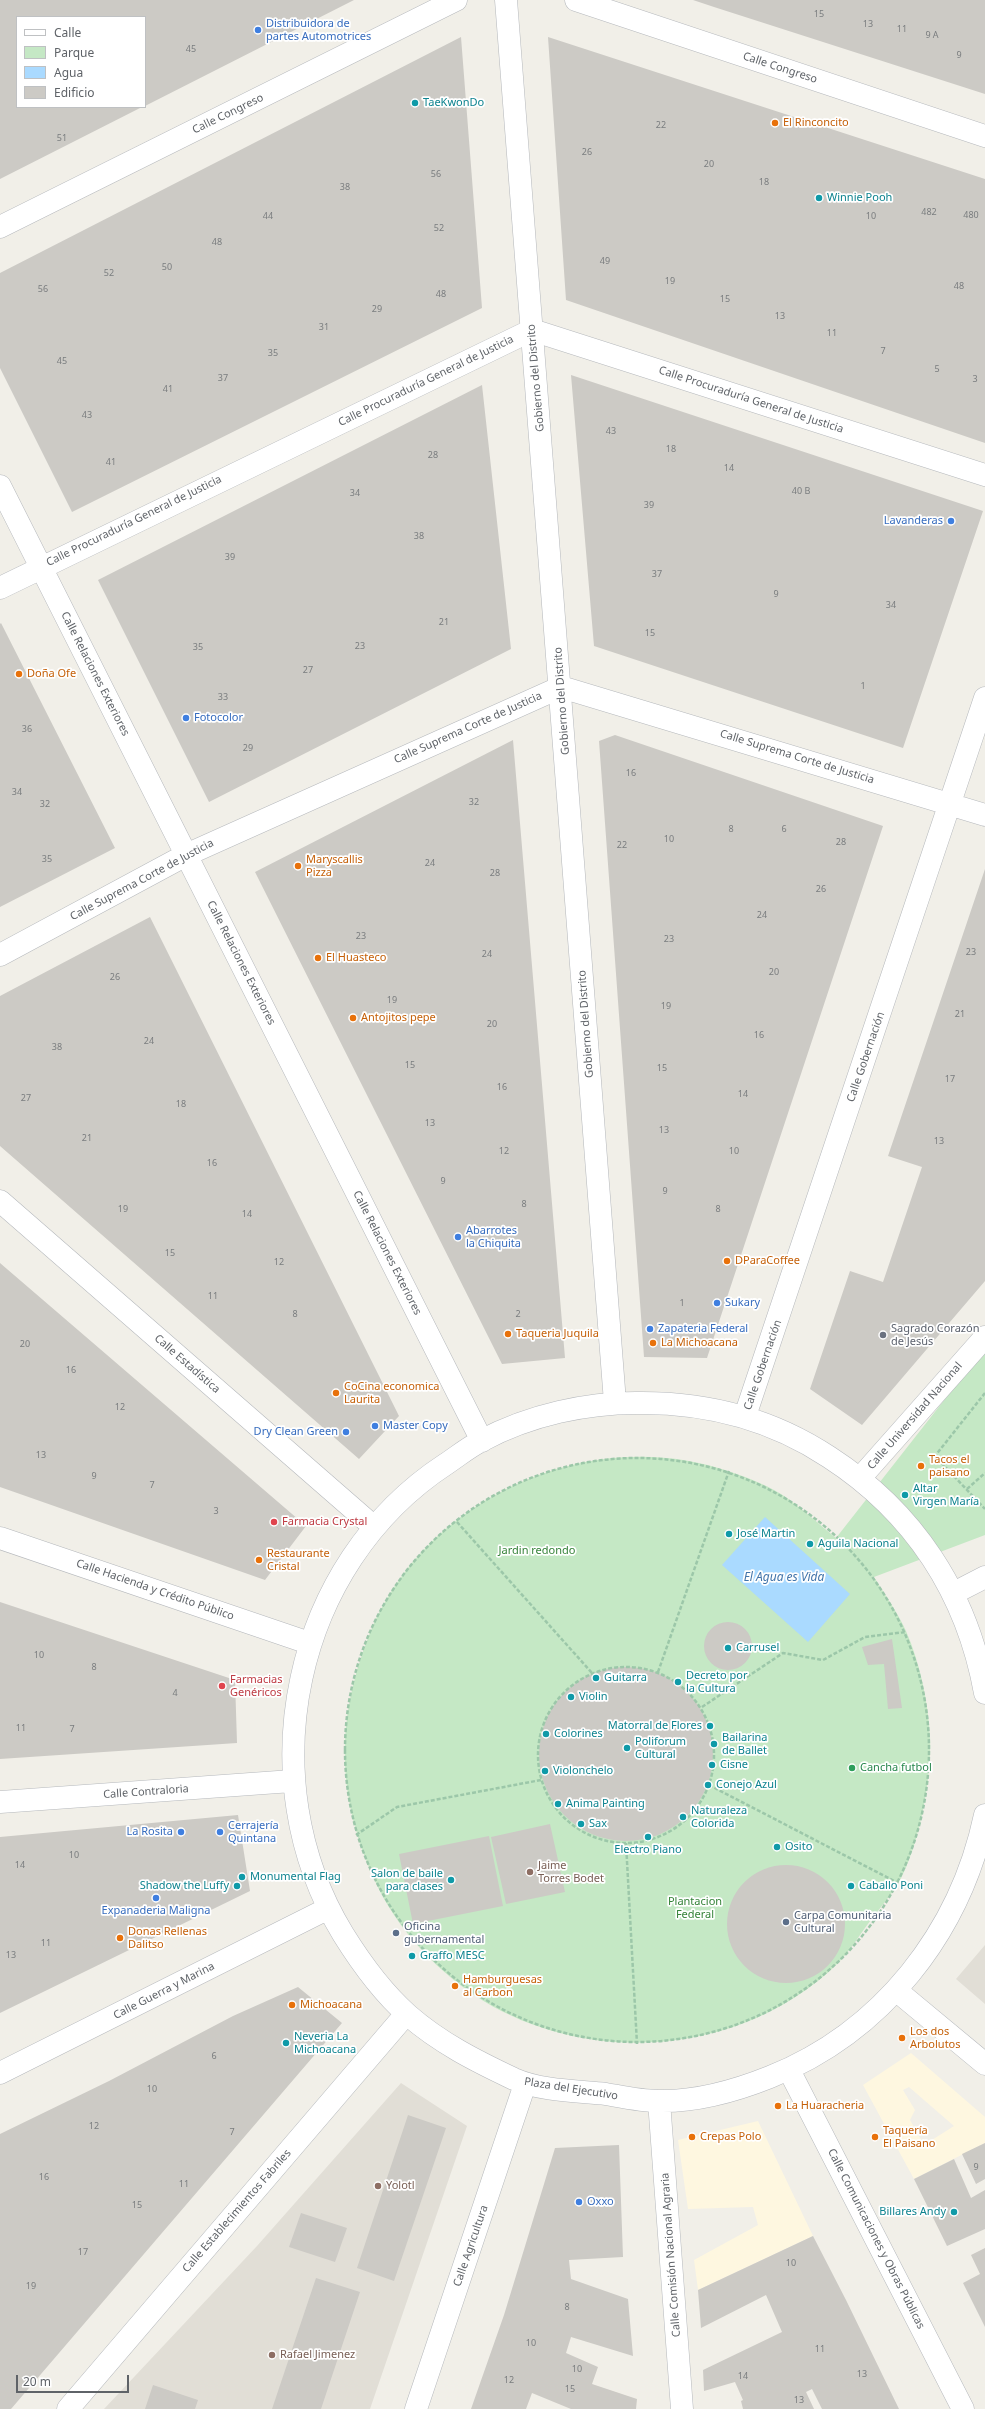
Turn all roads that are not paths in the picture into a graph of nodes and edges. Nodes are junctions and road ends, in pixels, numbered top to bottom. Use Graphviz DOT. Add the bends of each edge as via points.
graph roads {
  1 [pos="456,0"];
  2 [pos="506,0"];
  3 [pos="576,0"];
  4 [pos="985,136"];
  5 [pos="0,228"];
  6 [pos="532,330"];
  7 [pos="985,475"];
  8 [pos="0,486"];
  9 [pos="40,566"];
  10 [pos="0,588"];
  11 [pos="561,687"];
  12 [pos="985,698"];
  13 [pos="951,803"];
  14 [pos="985,815"];
  15 [pos="186,855"];
  16 [pos="0,955"];
  17 [pos="0,1201"];
  18 [pos="985,1337"];
  19 [pos="615,1402"];
  20 [pos="745,1416"];
  21 [pos="482,1440"];
  22 [pos="861,1477"];
  23 [pos="374,1527"];
  24 [pos="0,1538"];
  25 [pos="985,1577"];
  26 [pos="954,1593"];
  27 [pos="309,1643"];
  28 [pos="985,1693"];
  29 [pos="292,1782"];
  30 [pos="0,1802"];
  31 [pos="985,1815"];
  32 [pos="978,1869"];
  33 [pos="327,1909"];
  34 [pos="897,1991"];
  35 [pos="406,2014"];
  36 [pos="985,2064"];
  37 [pos="789,2070"];
  38 [pos="0,2073"];
  39 [pos="525,2084"];
  40 [pos="659,2101"];
  41 [pos="68,2409"];
  42 [pos="416,2409"];
  43 [pos="682,2409"];
  44 [pos="964,2409"];
  1 -- 5 [label="street, Calle Congreso"];
  2 -- 6 [label="street, Gobierno del Distrito"];
  3 -- 4 [label="street, Calle Congreso"];
  6 -- 7 [label="street, Calle Procuraduría General de Justicia"];
  6 -- 9 [label="street, Calle Procuraduría General de Justicia"];
  6 -- 11 [label="street, Gobierno del Distrito"];
  8 -- 9 [label="street, Calle Relaciones Exteriores"];
  9 -- 10 [label="street, Calle Procuraduría General de Justicia"];
  9 -- 15 [label="street, Calle Relaciones Exteriores"];
  11 -- 13 [label="street, Calle Suprema Corte de Justicia"];
  11 -- 15 [label="street, Calle Suprema Corte de Justicia"];
  11 -- 19 [label="street, Gobierno del Distrito"];
  12 -- 13 [label="street, Calle Gobernación"];
  13 -- 14 [label="street, Calle Suprema Corte de Justicia"];
  13 -- 20 [label="street, Calle Gobernación"];
  15 -- 16 [label="street, Calle Suprema Corte de Justicia"];
  15 -- 21 [label="street, Calle Relaciones Exteriores"];
  17 -- 23 [label="street, Calle Estadística"];
  18 -- 22 [label="street, Calle Universidad Nacional"];
  19 -- 20 [label="street, Plaza del Ejecutivo" via="681,1403"];
  19 -- 21 [label="street, Plaza del Ejecutivo" via="546,1415"];
  20 -- 22 [label="street, Plaza del Ejecutivo" via="806,1442"];
  21 -- 23 [label="street, Plaza del Ejecutivo" via="424,1479"];
  22 -- 26 [label="street, Plaza del Ejecutivo" via="918,1536"];
  23 -- 27 [label="street, Plaza del Ejecutivo" via="336,1582"];
  24 -- 27 [label="street, Calle Hacienda y Crédito Público"];
  25 -- 26 [label="street"];
  26 -- 28 [label="street, Plaza del Ejecutivo" via="978,1656"];
  27 -- 29 [label="street, Plaza del Ejecutivo" via="294,1712"];
  29 -- 30 [label="street, Calle Contraloria"];
  29 -- 33 [label="street, Plaza del Ejecutivo" via="304,1847"];
  31 -- 32 [label="street, Plaza del Ejecutivo"];
  32 -- 34 [label="street, Plaza del Ejecutivo" via="928,1953"];
  33 -- 35 [label="street, Plaza del Ejecutivo" via="362,1965"];
  33 -- 38 [label="street, Calle Guerra y Marina"];
  34 -- 36 [label="street"];
  34 -- 37 [label="street, Plaza del Ejecutivo" via="865,2021 828,2048"];
  35 -- 39 [label="street, Plaza del Ejecutivo" via="462,2055"];
  35 -- 41 [label="street, Calle Establecimientos Fabriles"];
  37 -- 40 [label="street, Plaza del Ejecutivo" via="750,2086 709,2096"];
  37 -- 44 [label="street, Calle Comunicaciones y Obras Públicas"];
  39 -- 40 [label="street, Plaza del Ejecutivo"];
  39 -- 42 [label="street, Calle Agricultura"];
  40 -- 43 [label="street, Calle Comisión Nacional Agraria"];
}
